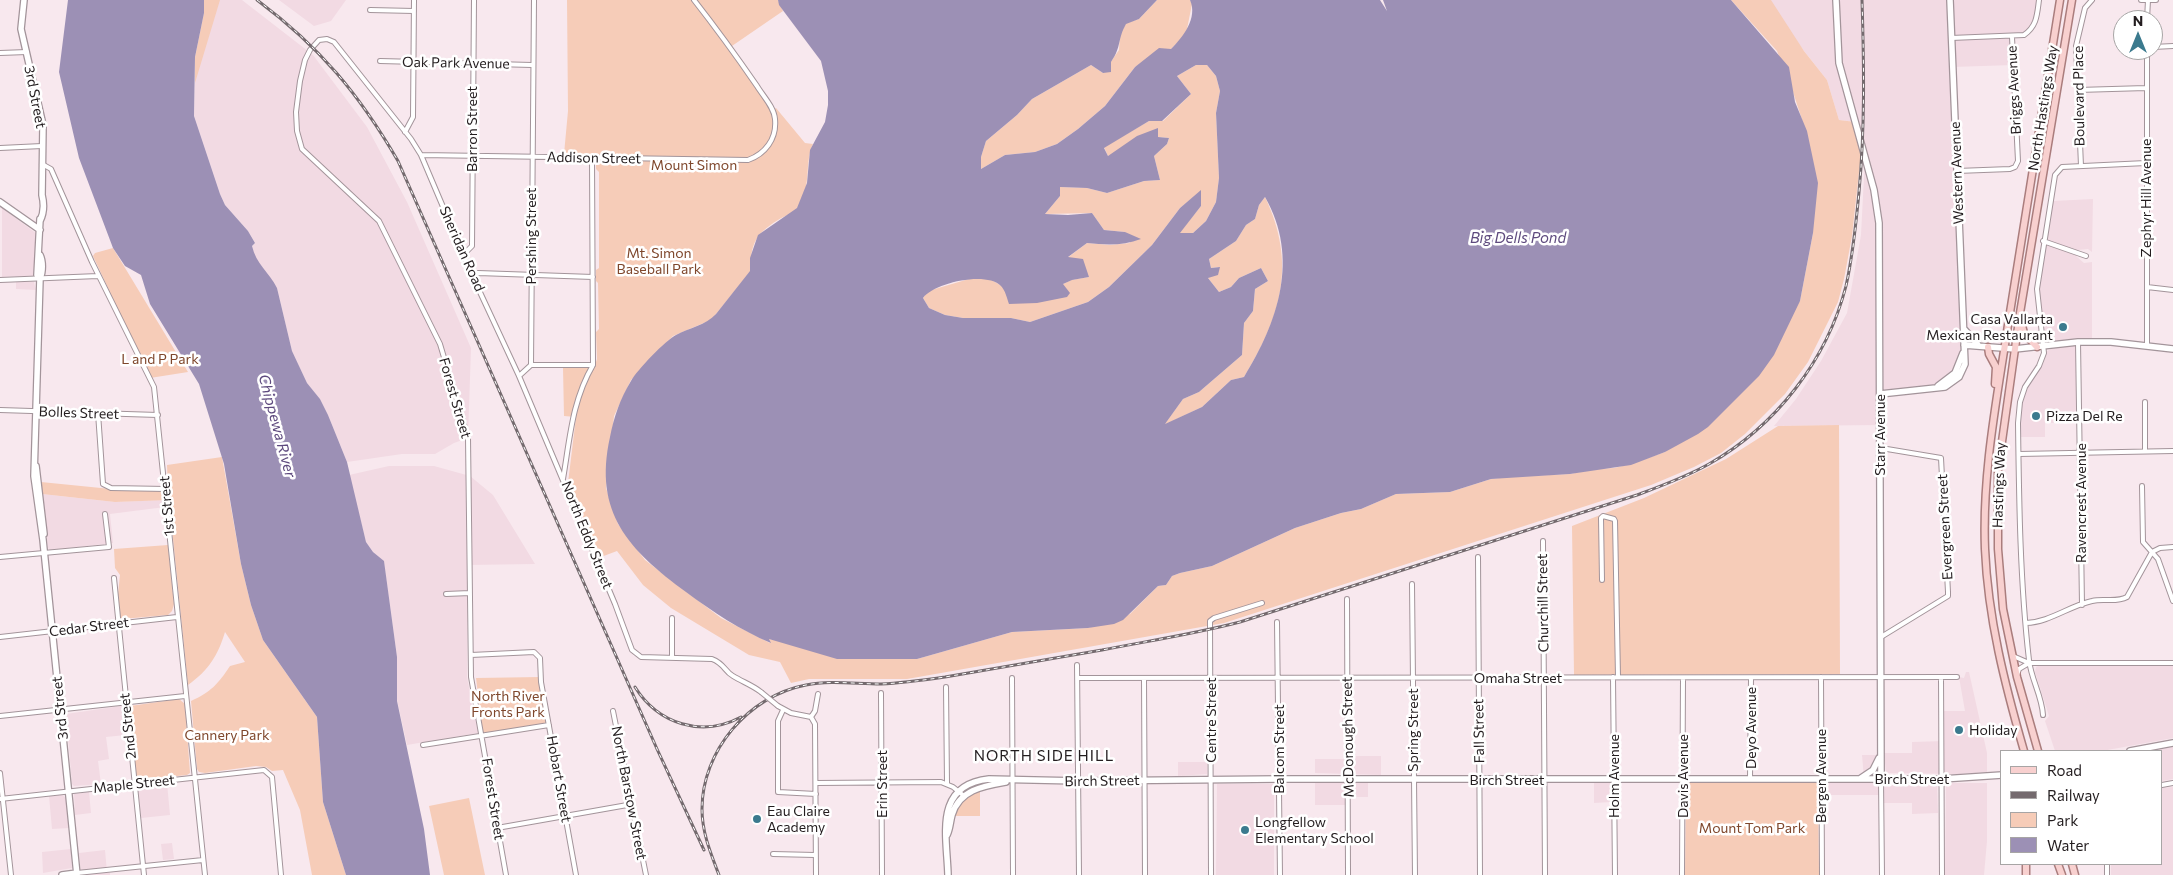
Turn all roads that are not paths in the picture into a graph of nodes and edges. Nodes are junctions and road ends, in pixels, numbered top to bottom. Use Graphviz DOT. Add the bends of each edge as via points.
graph roads {
  1 [pos="24,0"];
  2 [pos="414,0"];
  3 [pos="474,0"];
  4 [pos="534,0"];
  5 [pos="694,0"];
  6 [pos="1836,0"];
  7 [pos="1950,0"];
  8 [pos="2039,0"];
  9 [pos="2060,0"];
  10 [pos="2072,0"];
  11 [pos="2092,0"];
  12 [pos="2141,0"];
  13 [pos="2148,0"];
  14 [pos="2156,0"];
  15 [pos="370,10"];
  16 [pos="414,11"];
  17 [pos="2012,37"];
  18 [pos="327,38"];
  19 [pos="1951,38"];
  20 [pos="27,52"];
  21 [pos="0,53"];
  22 [pos="2147,60"];
  23 [pos="380,61"];
  24 [pos="413,62"];
  25 [pos="472,63"];
  26 [pos="532,65"];
  27 [pos="2146,88"];
  28 [pos="2078,90"];
  29 [pos="405,132"];
  30 [pos="42,146"];
  31 [pos="0,148"];
  32 [pos="421,154"];
  33 [pos="471,155"];
  34 [pos="531,157"];
  35 [pos="592,158"];
  36 [pos="42,164"];
  37 [pos="2146,164"];
  38 [pos="2081,166"];
  39 [pos="1957,171"];
  40 [pos="0,202"];
  41 [pos="2036,216"];
  42 [pos="2025,217"];
  43 [pos="40,230"];
  44 [pos="2043,242"];
  45 [pos="464,254"];
  46 [pos="2086,256"];
  47 [pos="531,274"];
  48 [pos="472,275"];
  49 [pos="98,276"];
  50 [pos="593,277"];
  51 [pos="40,278"];
  52 [pos="0,280"];
  53 [pos="2147,287"];
  54 [pos="2173,290"];
  55 [pos="2020,313"];
  56 [pos="1963,326"];
  57 [pos="2078,342"];
  58 [pos="1964,345"];
  59 [pos="1979,346"];
  60 [pos="2147,346"];
  61 [pos="1988,347"];
  62 [pos="2041,347"];
  63 [pos="2004,348"];
  64 [pos="2015,349"];
  65 [pos="2173,349"];
  66 [pos="593,365"];
  67 [pos="531,366"];
  68 [pos="519,376"];
  69 [pos="1880,394"];
  70 [pos="2145,402"];
  71 [pos="0,410"];
  72 [pos="36,411"];
  73 [pos="98,413"];
  74 [pos="158,415"];
  75 [pos="1994,415"];
  76 [pos="1880,448"];
  77 [pos="2173,450"];
  78 [pos="2145,451"];
  79 [pos="2080,453"];
  80 [pos="2018,454"];
  81 [pos="563,482"];
  82 [pos="2142,486"];
  83 [pos="166,488"];
  84 [pos="105,514"];
  85 [pos="1543,542"];
  86 [pos="2173,547"];
  87 [pos="45,552"];
  88 [pos="2152,552"];
  89 [pos="0,557"];
  90 [pos="1478,557"];
  91 [pos="114,578"];
  92 [pos="1602,580"];
  93 [pos="1412,584"];
  94 [pos="446,594"];
  95 [pos="470,594"];
  96 [pos="1347,599"];
  97 [pos="2173,601"];
  98 [pos="1262,603"];
  99 [pos="2082,605"];
  100 [pos="177,616"];
  101 [pos="672,618"];
  102 [pos="1278,622"];
  103 [pos="2026,623"];
  104 [pos="118,624"];
  105 [pos="53,631"];
  106 [pos="0,637"];
  107 [pos="1881,637"];
  108 [pos="471,655"];
  109 [pos="2013,656"];
  110 [pos="672,658"];
  111 [pos="2029,663"];
  112 [pos="2173,663"];
  113 [pos="1077,665"];
  114 [pos="1278,677"];
  115 [pos="1478,677"];
  116 [pos="1615,677"];
  117 [pos="1941,677"];
  118 [pos="1957,677"];
  119 [pos="2017,677"];
  120 [pos="1012,678"];
  121 [pos="1078,678"];
  122 [pos="1144,678"];
  123 [pos="1210,678"];
  124 [pos="1347,678"];
  125 [pos="1413,678"];
  126 [pos="1544,678"];
  127 [pos="1683,678"];
  128 [pos="1751,678"];
  129 [pos="1821,678"];
  130 [pos="1881,678"];
  131 [pos="946,687"];
  132 [pos="881,693"];
  133 [pos="818,694"];
  134 [pos="186,696"];
  135 [pos="126,702"];
  136 [pos="61,710"];
  137 [pos="783,710"];
  138 [pos="613,711"];
  139 [pos="2043,715"];
  140 [pos="0,716"];
  141 [pos="811,717"];
  142 [pos="549,725"];
  143 [pos="483,735"];
  144 [pos="2021,740"];
  145 [pos="423,745"];
  146 [pos="2173,745"];
  147 [pos="2018,750"];
  148 [pos="2024,750"];
  149 [pos="2039,750"];
  150 [pos="2137,750"];
  151 [pos="1881,753"];
  152 [pos="0,773"];
  153 [pos="2000,775"];
  154 [pos="195,777"];
  155 [pos="1858,778"];
  156 [pos="1279,779"];
  157 [pos="1544,779"];
  158 [pos="1614,779"];
  159 [pos="1683,779"];
  160 [pos="1750,779"];
  161 [pos="1821,779"];
  162 [pos="1881,779"];
  163 [pos="1942,779"];
  164 [pos="1145,780"];
  165 [pos="1211,780"];
  166 [pos="1348,780"];
  167 [pos="1414,780"];
  168 [pos="1480,780"];
  169 [pos="1013,781"];
  170 [pos="1079,782"];
  171 [pos="816,783"];
  172 [pos="882,783"];
  173 [pos="947,783"];
  174 [pos="134,784"];
  175 [pos="69,791"];
  176 [pos="816,794"];
  177 [pos="962,794"];
  178 [pos="1,799"];
  179 [pos="633,804"];
  180 [pos="565,815"];
  181 [pos="497,828"];
  182 [pos="773,854"];
  183 [pos="816,855"];
  184 [pos="203,860"];
  185 [pos="143,866"];
  186 [pos="77,874"];
  187 [pos="11,875"];
  188 [pos="62,875"];
  189 [pos="144,875"];
  190 [pos="204,875"];
  191 [pos="280,875"];
  192 [pos="506,875"];
  193 [pos="576,875"];
  194 [pos="646,875"];
  195 [pos="816,875"];
  196 [pos="882,875"];
  197 [pos="948,875"];
  198 [pos="1013,875"];
  199 [pos="1080,875"];
  200 [pos="1145,875"];
  201 [pos="1211,875"];
  202 [pos="1280,875"];
  203 [pos="1348,875"];
  204 [pos="1415,875"];
  205 [pos="1480,875"];
  206 [pos="1545,875"];
  207 [pos="1615,875"];
  208 [pos="1682,875"];
  209 [pos="1822,875"];
  210 [pos="1882,875"];
  211 [pos="1942,875"];
  1 -- 20 [label="main road, 3rd Street" via="21,25"];
  2 -- 16 [label="street"];
  3 -- 25 [label="street, Barron Street"];
  4 -- 26 [label="street, Pershing Street"];
  5 -- 35 [label="street, Addison Street" via="773,111 775,128 769,145 748,160"];
  6 -- 69 [label="main road, Starr Avenue" via="1839,63 1878,215"];
  7 -- 19 [label="main road, Western Avenue"];
  8 -- 17 [label="street" via="2032,30"];
  9 -- 42 [label="main road, North Hastings Way"];
  10 -- 41 [label="main road, North Hastings Way"];
  11 -- 28 [label="street, Boulevard Place" via="2086,8 2076,46"];
  12 -- 13 [label="street"];
  13 -- 14 [label="street"];
  15 -- 16 [label="street"];
  16 -- 24 [label="street"];
  17 -- 19 [label="street"];
  17 -- 39 [label="street, Briggs Avenue" via="2018,161 2010,170"];
  18 -- 29 [label="street, Sheridan Road" via="334,42"];
  18 -- 95 [label="street, Forest Street" via="316,42 304,60 297,104 297,131 302,149 379,221 440,344 468,438"];
  19 -- 39 [label="main road, Western Avenue"];
  20 -- 21 [label="street"];
  20 -- 30 [label="main road, 3rd Street" via="42,116"];
  22 -- 27 [label="street, Zephyr Hill Avenue"];
  23 -- 24 [label="street, Oak Park Avenue"];
  24 -- 25 [label="street, Oak Park Avenue"];
  24 -- 29 [label="street" via="413,117"];
  25 -- 26 [label="street, Oak Park Avenue"];
  25 -- 33 [label="street, Barron Street"];
  26 -- 34 [label="street, Pershing Street"];
  27 -- 28 [label="street"];
  27 -- 37 [label="street, Zephyr Hill Avenue"];
  28 -- 38 [label="street, Boulevard Place"];
  29 -- 32 [label="street, Sheridan Road"];
  30 -- 31 [label="street"];
  30 -- 36 [label="main road, 3rd Street"];
  32 -- 33 [label="street, Addison Street"];
  32 -- 45 [label="street, Sheridan Road"];
  33 -- 34 [label="street, Addison Street"];
  33 -- 45 [label="street, Barron Street" via="472,246"];
  34 -- 35 [label="street, Addison Street"];
  34 -- 47 [label="street, Pershing Street"];
  35 -- 50 [label="street, North Eddy Street"];
  36 -- 43 [label="main road, 3rd Street" via="43,216"];
  36 -- 49 [label="street, 1st Street" via="51,169"];
  37 -- 38 [label="street"];
  37 -- 53 [label="street, Zephyr Hill Avenue"];
  38 -- 44 [label="street" via="2062,167 2056,175"];
  39 -- 56 [label="main road, Western Avenue"];
  40 -- 43 [label="main road"];
  41 -- 55 [label="main road, Hastings Way"];
  42 -- 63 [label="main road, Hastings Way"];
  43 -- 51 [label="main road, 3rd Street" via="37,275"];
  44 -- 46 [label="street"];
  44 -- 62 [label="street" via="2037,289"];
  45 -- 48 [label="street, Sheridan Road"];
  47 -- 48 [label="street"];
  47 -- 50 [label="street"];
  47 -- 67 [label="street, Pershing Street"];
  48 -- 68 [label="street, Sheridan Road"];
  49 -- 51 [label="street"];
  49 -- 74 [label="street, 1st Street" via="154,387"];
  50 -- 66 [label="street, North Eddy Street"];
  51 -- 52 [label="street"];
  51 -- 72 [label="main road, 3rd Street"];
  53 -- 54 [label="street"];
  53 -- 60 [label="street, Zephyr Hill Avenue"];
  55 -- 62 [label="main road" via="2024,333"];
  55 -- 64 [label="main road, Hastings Way"];
  56 -- 58 [label="main road, Western Avenue"];
  56 -- 59 [label="main road"];
  57 -- 60 [label="main road"];
  57 -- 62 [label="main road"];
  57 -- 79 [label="street, Ravencrest Avenue"];
  58 -- 59 [label="main road"];
  58 -- 69 [label="main road, Western Avenue" via="1957,370 1936,387"];
  59 -- 61 [label="main road"];
  60 -- 65 [label="main road"];
  61 -- 63 [label="main road"];
  61 -- 75 [label="main road" via="1996,367"];
  62 -- 64 [label="main road"];
  62 -- 80 [label="street" via="2041,362 2025,387 2020,402"];
  63 -- 64 [label="main road"];
  63 -- 75 [label="main road, Hastings Way"];
  64 -- 109 [label="main road, Hastings Way" via="2000,445 1997,509 2001,588"];
  66 -- 67 [label="street"];
  66 -- 81 [label="street, North Eddy Street" via="575,404"];
  67 -- 68 [label="street"];
  68 -- 81 [label="street, Sheridan Road"];
  69 -- 76 [label="main road, Starr Avenue"];
  70 -- 78 [label="street"];
  71 -- 72 [label="street, Bolles Street"];
  72 -- 73 [label="street, Bolles Street"];
  72 -- 87 [label="main road, 3rd Street" via="35,465 40,486"];
  73 -- 74 [label="street, Bolles Street"];
  73 -- 83 [label="street" via="103,484 111,488"];
  74 -- 83 [label="street, 1st Street"];
  75 -- 144 [label="main road, Hastings Way" via="1986,489 1987,569 2001,667"];
  76 -- 107 [label="main road, Starr Avenue"];
  76 -- 107 [label="street, Evergreen Street" via="1941,458 1948,596"];
  77 -- 78 [label="street"];
  78 -- 79 [label="street"];
  79 -- 80 [label="street"];
  79 -- 99 [label="street, Ravencrest Avenue"];
  80 -- 103 [label="street"];
  81 -- 110 [label="street, North Eddy Street" via="632,650 641,657"];
  82 -- 88 [label="street" via="2143,542"];
  83 -- 100 [label="street, 1st Street"];
  84 -- 87 [label="street" via="109,547"];
  85 -- 126 [label="street, Churchill Street"];
  86 -- 88 [label="street"];
  87 -- 89 [label="street"];
  87 -- 105 [label="main road, 3rd Street"];
  88 -- 97 [label="street"];
  88 -- 99 [label="street" via="2127,597"];
  90 -- 115 [label="street, Fall Street"];
  91 -- 104 [label="street, 2nd Street"];
  92 -- 116 [label="street, Holm Avenue" via="1601,518 1604,516 1615,521"];
  93 -- 125 [label="street, Spring Street"];
  94 -- 95 [label="street"];
  95 -- 108 [label="street, Forest Street"];
  96 -- 124 [label="street, McDonough Street"];
  98 -- 123 [label="street, Centre Street" via="1210,621"];
  99 -- 103 [label="street" via="2041,622"];
  100 -- 104 [label="street, Cedar Street"];
  100 -- 134 [label="street, 1st Street"];
  101 -- 110 [label="street"];
  102 -- 114 [label="street, Balcom Street"];
  103 -- 111 [label="street"];
  104 -- 105 [label="street, Cedar Street"];
  104 -- 135 [label="street, 2nd Street"];
  105 -- 106 [label="street, Cedar Street"];
  105 -- 136 [label="main road, 3rd Street"];
  107 -- 130 [label="main road, Starr Avenue"];
  108 -- 142 [label="street, Hobart Street" via="538,654"];
  108 -- 143 [label="street, Forest Street" via="471,677"];
  109 -- 111 [label="street"];
  109 -- 119 [label="main road, Hastings Way"];
  110 -- 137 [label="street, North Eddy Street, bridge" via="712,658 722,663 730,675 751,684"];
  111 -- 112 [label="street"];
  111 -- 119 [label="street" via="2019,669"];
  111 -- 139 [label="street"];
  113 -- 121 [label="street"];
  114 -- 123 [label="street, Omaha Street"];
  114 -- 124 [label="street, Omaha Street"];
  114 -- 156 [label="street, Balcom Street"];
  115 -- 125 [label="street, Omaha Street"];
  115 -- 126 [label="street, Omaha Street"];
  115 -- 168 [label="street, Fall Street"];
  116 -- 126 [label="street, Omaha Street"];
  116 -- 127 [label="street, Omaha Street"];
  116 -- 158 [label="street, Holm Avenue"];
  117 -- 118 [label="street, Omaha Street"];
  117 -- 130 [label="street, Omaha Street"];
  117 -- 163 [label="street"];
  119 -- 149 [label="main road, Hastings Way"];
  120 -- 169 [label="street"];
  121 -- 122 [label="street, Omaha Street"];
  121 -- 170 [label="street"];
  122 -- 123 [label="street, Omaha Street"];
  122 -- 164 [label="street"];
  123 -- 165 [label="street, Centre Street"];
  124 -- 125 [label="street, Omaha Street"];
  124 -- 166 [label="street, McDonough Street"];
  125 -- 167 [label="street, Spring Street"];
  126 -- 157 [label="street, Churchill Street"];
  127 -- 128 [label="street, Omaha Street"];
  127 -- 159 [label="street, Davis Avenue"];
  128 -- 129 [label="street, Omaha Street"];
  128 -- 160 [label="street, Deyo Avenue"];
  129 -- 130 [label="street, Omaha Street"];
  129 -- 161 [label="street, Bergen Avenue"];
  130 -- 151 [label="main road, Starr Avenue"];
  131 -- 173 [label="street"];
  132 -- 172 [label="street, Erin Street"];
  133 -- 141 [label="street"];
  134 -- 135 [label="street"];
  134 -- 154 [label="street, 1st Street"];
  135 -- 136 [label="street"];
  135 -- 174 [label="street, 2nd Street"];
  136 -- 140 [label="street"];
  136 -- 175 [label="main road, 3rd Street"];
  137 -- 141 [label="street"];
  137 -- 176 [label="street" via="778,721 778,792"];
  138 -- 179 [label="street, North Barstow Street"];
  141 -- 171 [label="street" via="815,724"];
  142 -- 143 [label="street"];
  142 -- 180 [label="street, Hobart Street"];
  143 -- 145 [label="street"];
  143 -- 181 [label="street, Forest Street"];
  144 -- 147 [label="main road"];
  144 -- 148 [label="main road, Hastings Way"];
  146 -- 150 [label="main road"];
  151 -- 155 [label="main road" via="1873,770"];
  151 -- 162 [label="main road, Starr Avenue"];
  152 -- 178 [label="street"];
  153 -- 163 [label="main road, Birch Street"];
  154 -- 174 [label="street, Maple Street"];
  154 -- 184 [label="street, 1st Street"];
  154 -- 191 [label="street, Maple Street" via="260,770 272,777"];
  155 -- 161 [label="main road, Birch Street"];
  155 -- 162 [label="main road, Birch Street"];
  156 -- 165 [label="main road, Birch Street"];
  156 -- 166 [label="main road, Birch Street"];
  156 -- 202 [label="street, Balcom Street"];
  157 -- 158 [label="main road, Birch Street"];
  157 -- 168 [label="main road, Birch Street"];
  157 -- 206 [label="street, Churchill Street"];
  158 -- 159 [label="main road, Birch Street"];
  158 -- 207 [label="street, Holm Avenue"];
  159 -- 160 [label="main road, Birch Street"];
  159 -- 208 [label="street, Davis Avenue"];
  160 -- 161 [label="main road, Birch Street"];
  161 -- 209 [label="street, Bergen Avenue"];
  162 -- 163 [label="main road, Birch Street"];
  162 -- 210 [label="street, Starr Avenue"];
  163 -- 211 [label="street"];
  164 -- 165 [label="main road, Birch Street"];
  164 -- 170 [label="main road, Birch Street"];
  164 -- 200 [label="street"];
  165 -- 201 [label="street, Centre Street"];
  166 -- 167 [label="main road, Birch Street"];
  166 -- 203 [label="street, McDonough Street"];
  167 -- 168 [label="main road, Birch Street"];
  167 -- 204 [label="street, Spring Street"];
  168 -- 205 [label="street, Fall Street"];
  169 -- 170 [label="main road, Birch Street"];
  169 -- 177 [label="main road, Birch Street" via="982,786"];
  169 -- 198 [label="street"];
  170 -- 199 [label="street"];
  171 -- 172 [label="street"];
  171 -- 176 [label="street"];
  172 -- 173 [label="street"];
  172 -- 196 [label="street, Erin Street"];
  173 -- 177 [label="street"];
  174 -- 175 [label="street, Maple Street"];
  174 -- 185 [label="street, 2nd Street"];
  175 -- 178 [label="street, Maple Street"];
  175 -- 186 [label="main road, 3rd Street"];
  176 -- 183 [label="street"];
  177 -- 197 [label="main road" via="952,812 947,835"];
  178 -- 187 [label="street"];
  179 -- 180 [label="street"];
  179 -- 194 [label="street, North Barstow Street"];
  180 -- 181 [label="street"];
  180 -- 193 [label="street, Hobart Street"];
  181 -- 192 [label="street, Forest Street"];
  182 -- 183 [label="street"];
  183 -- 195 [label="street"];
  184 -- 185 [label="street"];
  184 -- 190 [label="street, 1st Street"];
  185 -- 186 [label="street"];
  185 -- 189 [label="street, 2nd Street"];
  186 -- 188 [label="main road"];
}
